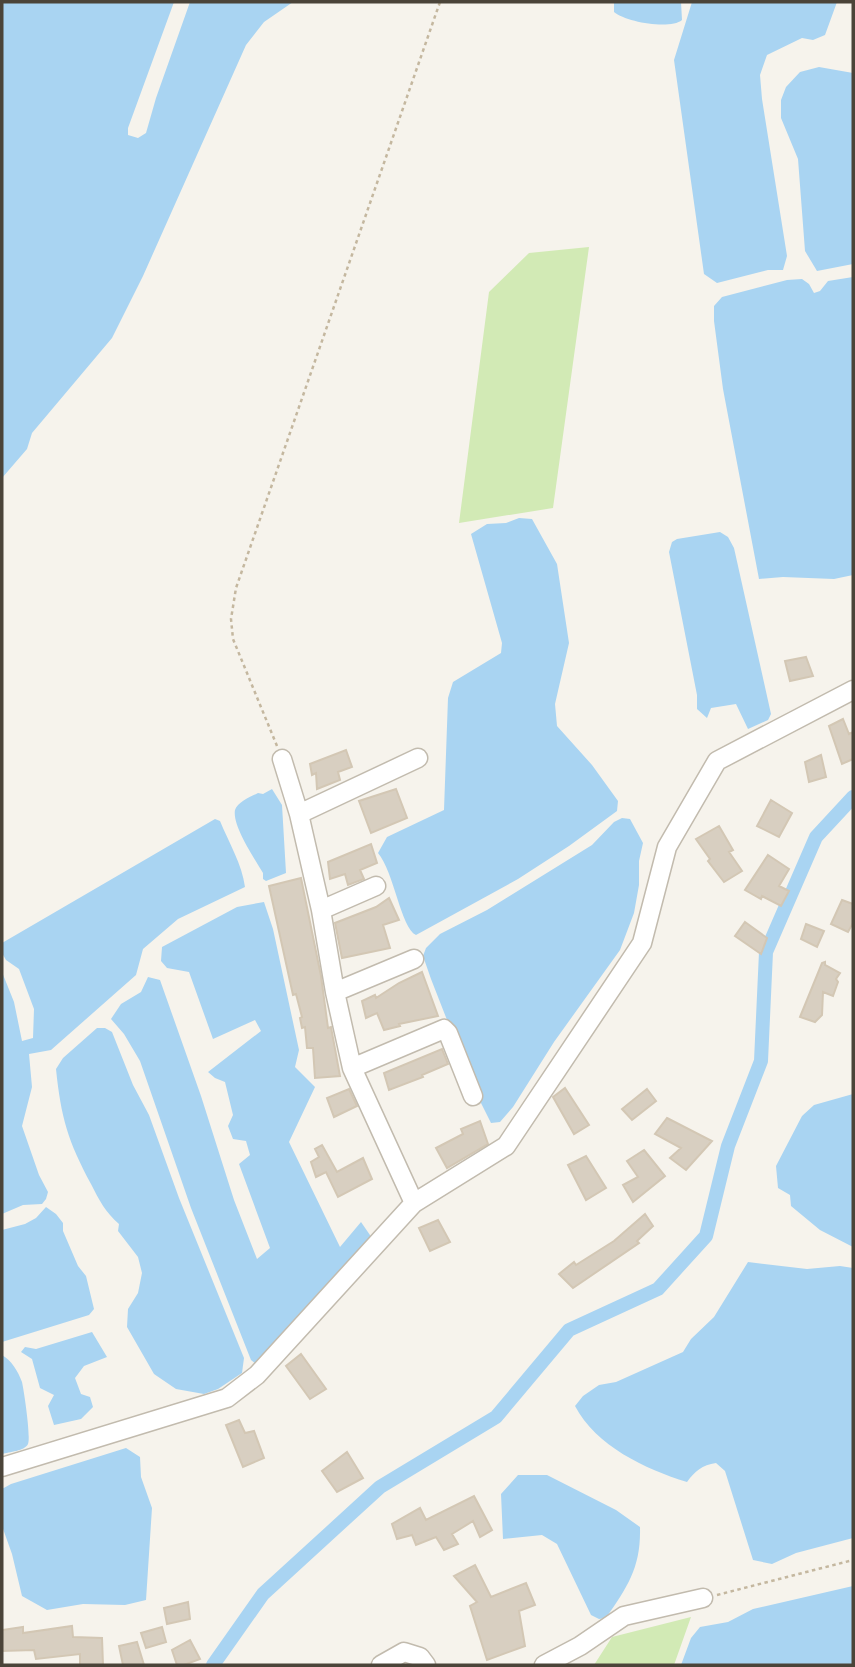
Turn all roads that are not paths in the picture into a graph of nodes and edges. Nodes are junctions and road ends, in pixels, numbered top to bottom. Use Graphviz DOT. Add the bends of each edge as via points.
graph roads {
  1 [pos="853,690"];
  2 [pos="418,758"];
  3 [pos="282,759"];
  4 [pos="299,814"];
  5 [pos="376,886"];
  6 [pos="321,910"];
  7 [pos="414,959"];
  8 [pos="335,992"];
  9 [pos="352,1068"];
  10 [pos="473,1096"];
  11 [pos="414,1203"];
  12 [pos="2,1467"];
  13 [pos="704,1598"];
  14 [pos="381,1665"];
  15 [pos="426,1665"];
  16 [pos="544,1665"];
  1 -- 11 [label="street" via="717,761 667,847 642,943 506,1146"];
  2 -- 4 [label="street"];
  3 -- 4 [label="street"];
  4 -- 6 [label="street"];
  5 -- 6 [label="street"];
  6 -- 8 [label="street"];
  7 -- 8 [label="street"];
  8 -- 9 [label="street"];
  9 -- 10 [label="street" via="444,1029"];
  9 -- 11 [label="street"];
  11 -- 12 [label="street" via="257,1375 227,1398"];
  13 -- 16 [label="street" via="624,1616"];
  14 -- 15 [label="street" via="404,1653 421,1657"];
}
